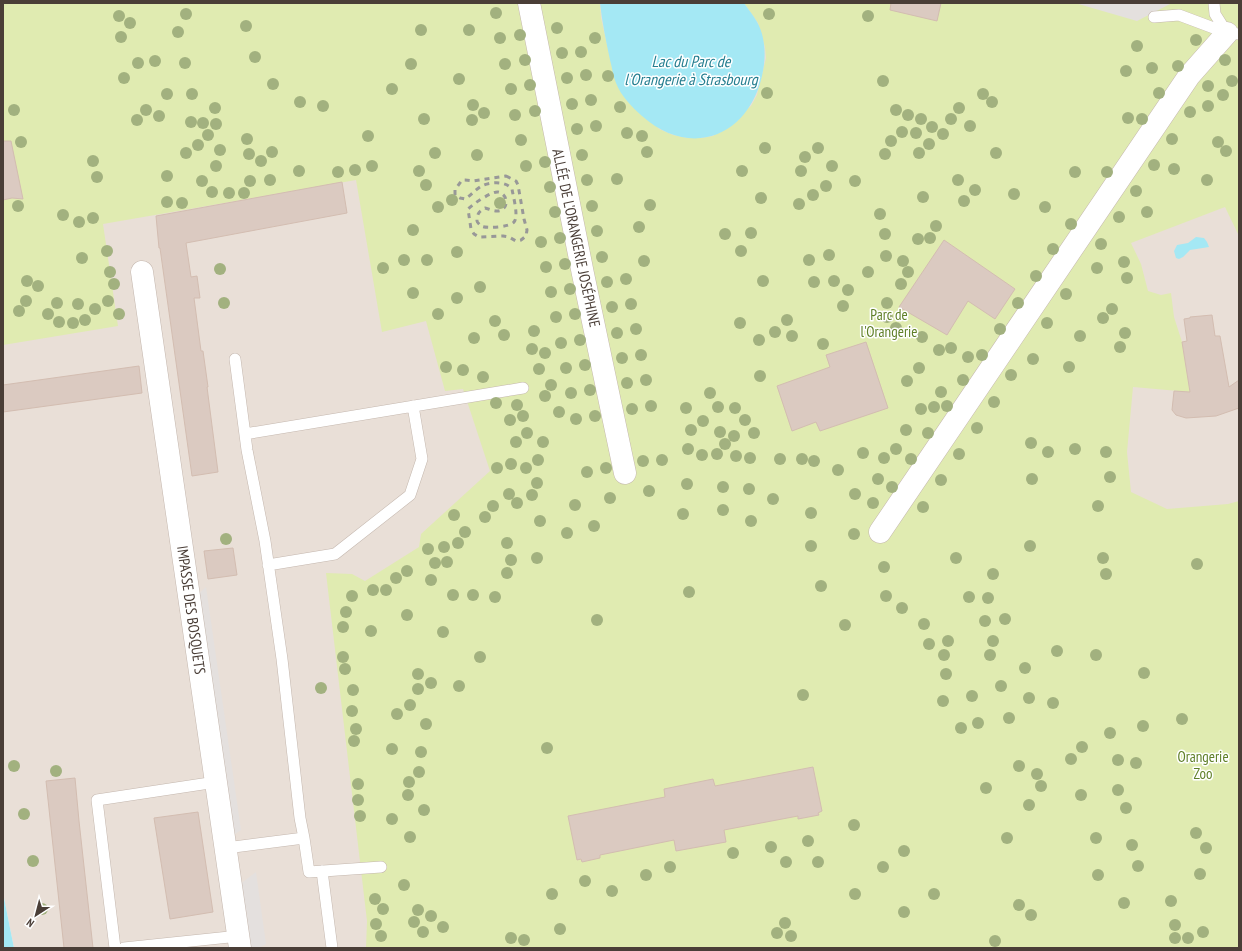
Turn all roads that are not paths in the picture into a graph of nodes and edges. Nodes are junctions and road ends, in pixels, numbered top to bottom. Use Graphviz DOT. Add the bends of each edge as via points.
graph roads {
  1 [pos="529,3"];
  2 [pos="1214,3"];
  3 [pos="1154,17"];
  4 [pos="1233,33"];
  5 [pos="142,272"];
  6 [pos="235,358"];
  7 [pos="523,388"];
  8 [pos="413,406"];
  9 [pos="245,434"];
  10 [pos="625,472"];
  11 [pos="880,532"];
  12 [pos="268,565"];
  13 [pos="216,782"];
  14 [pos="304,838"];
  15 [pos="226,848"];
  16 [pos="381,867"];
  17 [pos="322,872"];
  18 [pos="240,942"];
  19 [pos="115,948"];
  20 [pos="124,948"];
  21 [pos="332,948"];
  1 -- 10 [label="street, ALLÉE DE L'ORANGERIE JOSÉPHINE"];
  2 -- 4 [label="lane" via="1215,14"];
  3 -- 4 [label="lane" via="1179,16"];
  4 -- 11 [label="street" via="1189,76"];
  5 -- 13 [label="street, IMPASSE DES BOSQUETS"];
  6 -- 9 [label="lane"];
  7 -- 8 [label="lane"];
  8 -- 9 [label="lane"];
  8 -- 12 [label="lane" via="422,459 410,495 335,554"];
  9 -- 12 [label="lane"];
  12 -- 14 [label="lane"];
  13 -- 15 [label="street, IMPASSE DES BOSQUETS"];
  13 -- 19 [label="lane" via="97,800"];
  14 -- 15 [label="lane"];
  14 -- 17 [label="lane" via="309,872"];
  15 -- 18 [label="street, IMPASSE DES BOSQUETS"];
  16 -- 17 [label="lane"];
  17 -- 21 [label="lane"];
  18 -- 20 [label="lane"];
}
